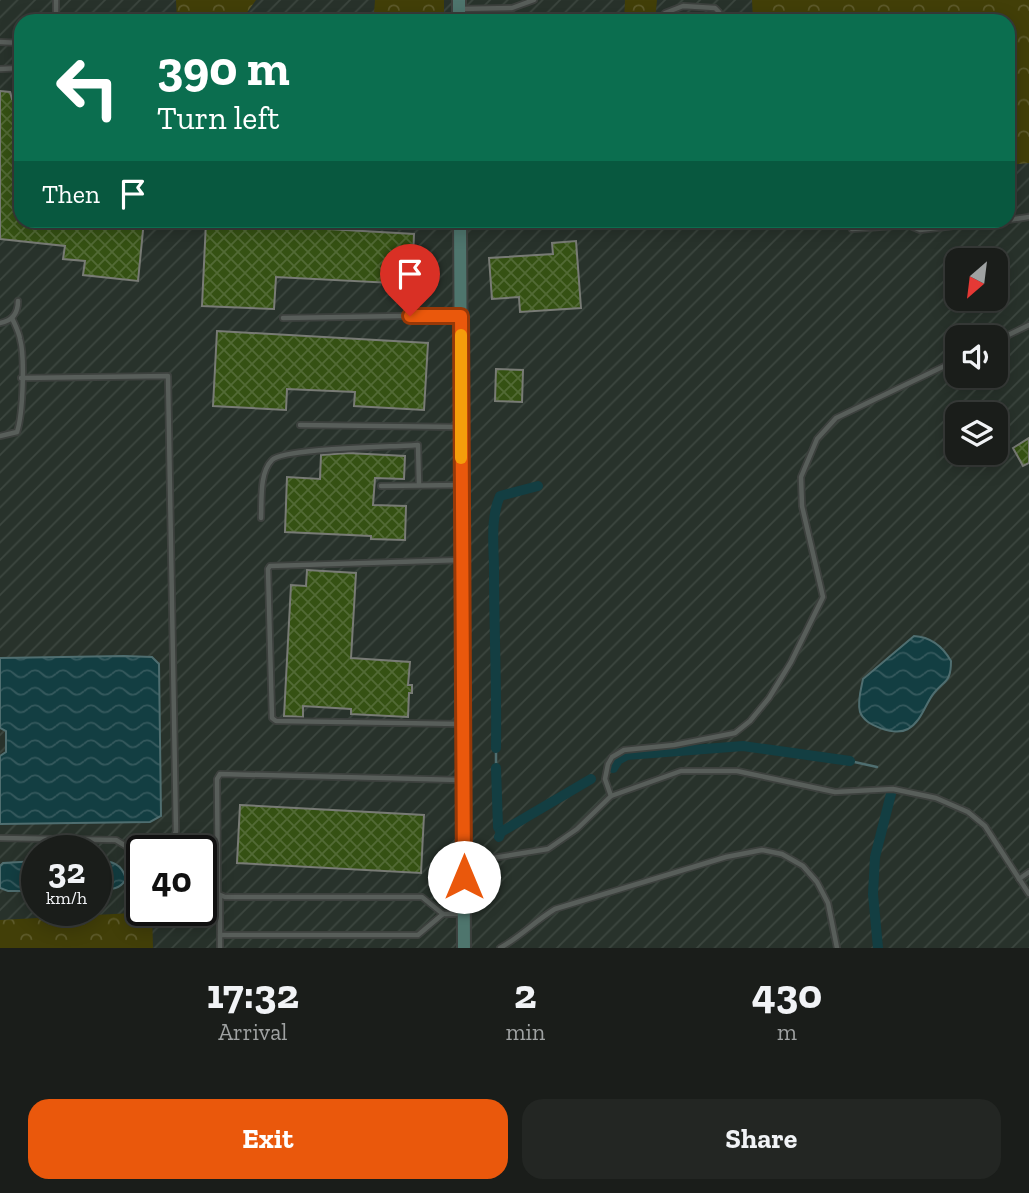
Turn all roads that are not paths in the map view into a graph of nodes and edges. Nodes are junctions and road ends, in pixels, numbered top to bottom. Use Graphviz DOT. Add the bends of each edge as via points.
graph roads {
  1 [pos="513,0"];
  2 [pos="534,0"];
  3 [pos="512,8"];
  4 [pos="459,10"];
  5 [pos="664,14"];
  6 [pos="720,14"];
  7 [pos="460,228"];
  8 [pos="866,228"];
  9 [pos="915,228"];
  10 [pos="937,228"];
  11 [pos="852,229"];
  12 [pos="18,301"];
  13 [pos="461,316"];
  14 [pos="12,318"];
  15 [pos="283,318"];
  16 [pos="0,323"];
  17 [pos="1029,325"];
  18 [pos="1008,335"];
  19 [pos="945,366"];
  20 [pos="22,378"];
  21 [pos="300,425"];
  22 [pos="461,427"];
  23 [pos="0,436"];
  24 [pos="419,485"];
  25 [pos="461,485"];
  26 [pos="381,486"];
  27 [pos="261,518"];
  28 [pos="462,560"];
  29 [pos="463,724"];
  30 [pos="463,780"];
  31 [pos="611,796"];
  32 [pos="175,835"];
  33 [pos="0,838"];
  34 [pos="126,846"];
  35 [pos="464,858"];
  36 [pos="1029,872"];
  37 [pos="1019,879"];
  38 [pos="1029,894"];
  39 [pos="220,897"];
  40 [pos="443,914"];
  41 [pos="464,914"];
  42 [pos="220,935"];
  43 [pos="220,948"];
  44 [pos="464,948"];
  45 [pos="500,948"];
  46 [pos="837,948"];
  1 -- 3 [label="lane"];
  2 -- 3 [label="lane"];
  3 -- 4 [label="lane"];
  5 -- 6 [label="lane" via="677,6 715,8"];
  7 -- 13 [label="street"];
  8 -- 11 [label="lane"];
  9 -- 10 [label="lane"];
  12 -- 14 [label="lane"];
  13 -- 15 [label="lane"];
  13 -- 22 [label="street"];
  14 -- 16 [label="lane"];
  14 -- 20 [label="lane" via="21,340"];
  17 -- 18 [label="lane"];
  19 -- 31 [label="lane" via="836,418 817,439 801,477 802,506 823,597 769,698 750,722 734,733 624,750 612,757 605,779"];
  20 -- 23 [label="lane" via="17,432"];
  20 -- 32 [label="lane" via="168,376"];
  21 -- 22 [label="lane"];
  22 -- 25 [label="street"];
  24 -- 25 [label="lane"];
  24 -- 26 [label="lane"];
  24 -- 27 [label="lane" via="418,445 280,455 266,470"];
  25 -- 28 [label="street"];
  28 -- 29 [label="street"];
  28 -- 29 [label="lane" via="268,569 272,718 276,722"];
  29 -- 30 [label="street"];
  30 -- 35 [label="street"];
  30 -- 39 [label="lane" via="220,774"];
  31 -- 35 [label="lane" via="548,849"];
  31 -- 37 [label="lane" via="681,771 737,771 835,792 893,789 936,798 968,812 985,826"];
  33 -- 34 [label="lane" via="116,840"];
  35 -- 41 [label="street"];
  36 -- 37 [label="lane"];
  37 -- 38 [label="lane"];
  39 -- 40 [label="lane" via="422,897"];
  39 -- 42 [label="lane"];
  40 -- 41 [label="lane"];
  40 -- 42 [label="lane" via="418,935"];
  41 -- 44 [label="street"];
  42 -- 43 [label="lane"];
  45 -- 46 [label="lane" via="555,909 762,850 782,854 803,866 817,882 828,903"];
}
